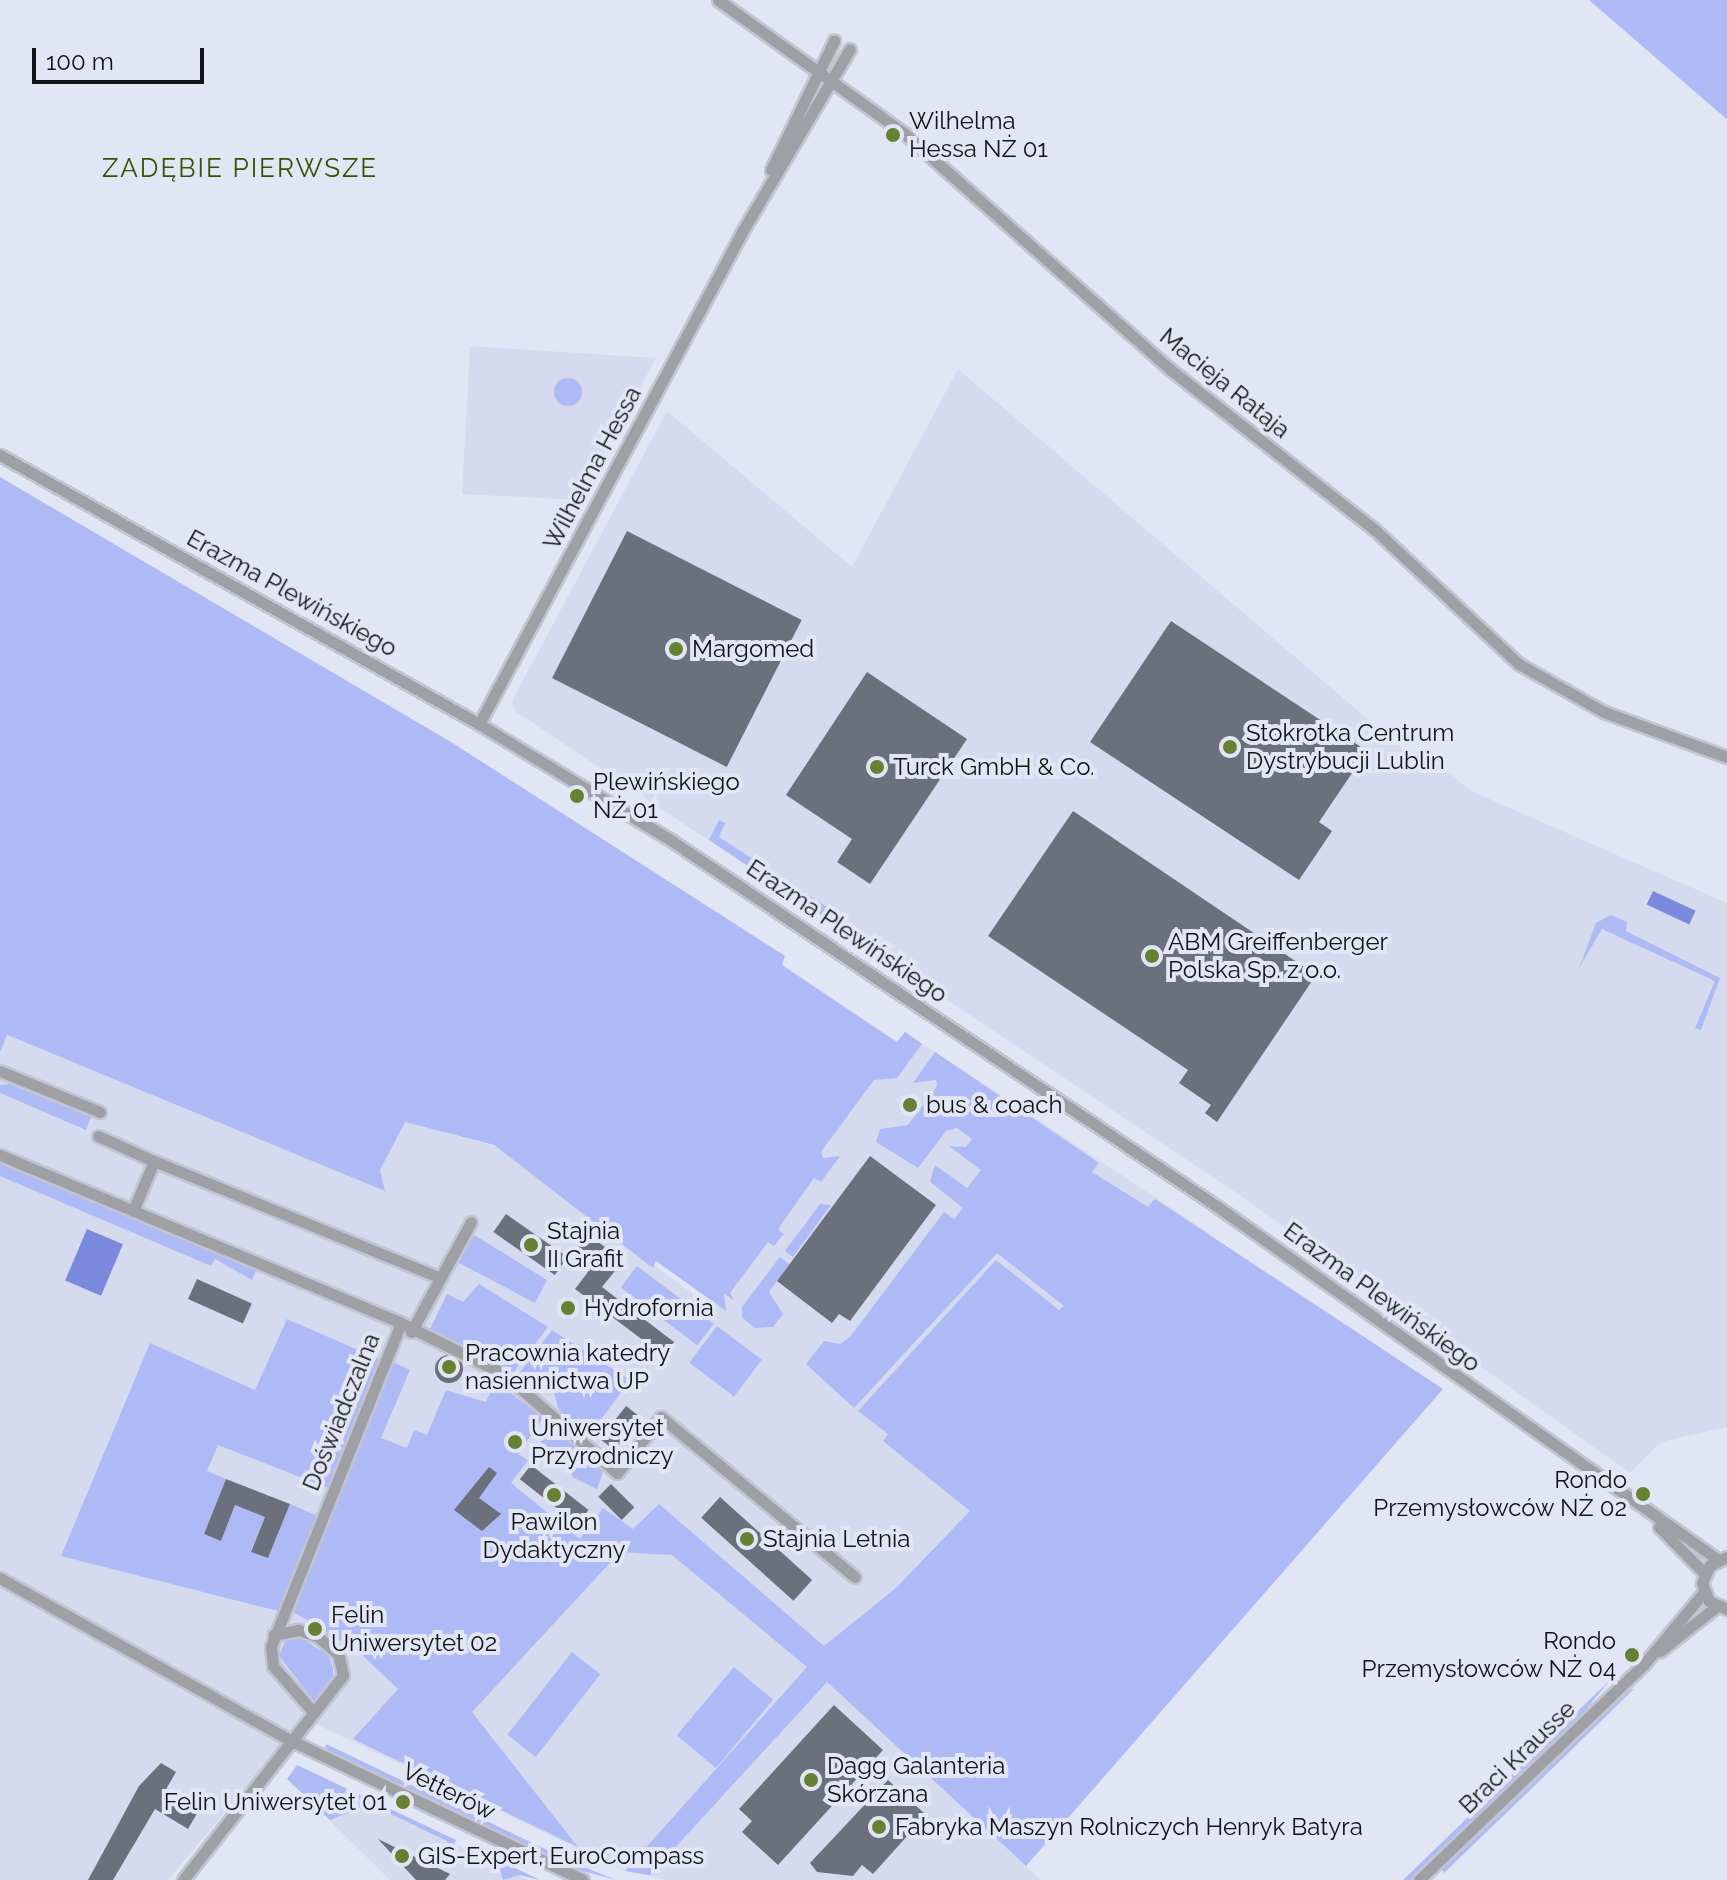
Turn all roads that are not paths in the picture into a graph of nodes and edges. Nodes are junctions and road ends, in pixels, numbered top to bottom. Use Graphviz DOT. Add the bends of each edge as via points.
graph roads {
  1 [pos="718,0"];
  2 [pos="834,41"];
  3 [pos="850,49"];
  4 [pos="816,69"];
  5 [pos="830,79"];
  6 [pos="742,232"];
  7 [pos="0,455"];
  8 [pos="479,724"];
  9 [pos="1727,757"];
  10 [pos="0,1071"];
  11 [pos="100,1112"];
  12 [pos="98,1136"];
  13 [pos="0,1155"];
  14 [pos="154,1161"];
  15 [pos="133,1211"];
  16 [pos="471,1222"];
  17 [pos="440,1278"];
  18 [pos="401,1323"];
  19 [pos="411,1332"];
  20 [pos="1633,1501"];
  21 [pos="1722,1558"];
  22 [pos="1704,1573"];
  23 [pos="855,1577"];
  24 [pos="0,1578"];
  25 [pos="1704,1592"];
  26 [pos="1722,1608"];
  27 [pos="274,1635"];
  28 [pos="1644,1664"];
  29 [pos="314,1713"];
  30 [pos="294,1742"];
  31 [pos="183,1880"];
  32 [pos="583,1880"];
  33 [pos="1419,1880"];
  1 -- 4 [label="street, Macieja Rataja"];
  2 -- 4 [label="street, Wilhelma Hessa"];
  3 -- 5 [label="street, Wilhelma Hessa"];
  4 -- 5 [label="street, Macieja Rataja"];
  4 -- 6 [label="street, Wilhelma Hessa"];
  5 -- 6 [label="street, Wilhelma Hessa"];
  5 -- 9 [label="street, Macieja Rataja" via="905,134 1171,370 1374,529 1519,664 1604,712"];
  6 -- 8 [label="street, Wilhelma Hessa"];
  7 -- 8 [label="street, Erazma Plewińskiego"];
  8 -- 20 [label="street, Erazma Plewińskiego" via="672,841 1138,1153"];
  10 -- 11 [label="street"];
  12 -- 14 [label="street"];
  13 -- 15 [label="street, Doświadczalna"];
  14 -- 15 [label="street"];
  14 -- 17 [label="street"];
  15 -- 18 [label="street, Doświadczalna"];
  16 -- 17 [label="street"];
  17 -- 19 [label="street"];
  18 -- 19 [label="street"];
  18 -- 27 [label="street, Doświadczalna"];
  19 -- 23 [label="street" via="504,1374 617,1473 661,1417"];
  20 -- 21 [label="street, Erazma Plewińskiego"];
  20 -- 22 [label="street, Erazma Plewińskiego"];
  21 -- 22 [label="street"];
  22 -- 25 [label="street"];
  24 -- 30 [label="street, Vetterów"];
  25 -- 26 [label="street"];
  25 -- 28 [label="street, Braci Krausse"];
  26 -- 28 [label="street, Braci Krausse"];
  27 -- 29 [label="street, Doświadczalna" via="273,1666"];
  27 -- 29 [label="street" via="298,1630 317,1636 338,1654 343,1675"];
  28 -- 33 [label="street, Braci Krausse"];
  29 -- 30 [label="street"];
  30 -- 31 [label="street"];
  30 -- 32 [label="street, Vetterów"];
}
